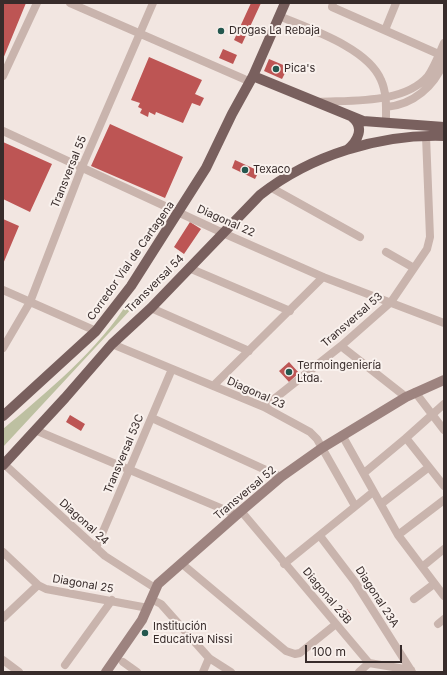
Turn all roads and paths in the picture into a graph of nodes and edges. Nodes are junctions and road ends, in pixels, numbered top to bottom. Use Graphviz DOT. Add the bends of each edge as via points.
graph roads {
  1 [pos="38,3"];
  2 [pos="70,3"];
  3 [pos="153,3"];
  4 [pos="277,3"];
  5 [pos="285,3"];
  6 [pos="396,3"];
  7 [pos="333,5"];
  8 [pos="279,16"];
  9 [pos="385,30"];
  10 [pos="139,34"];
  11 [pos="444,43"];
  12 [pos="442,55"];
  13 [pos="444,61"];
  14 [pos="3,76"];
  15 [pos="248,78"];
  16 [pos="385,97"];
  17 [pos="317,102"];
  18 [pos="386,107"];
  19 [pos="350,115"];
  20 [pos="386,122"];
  21 [pos="444,127"];
  22 [pos="3,131"];
  23 [pos="426,136"];
  24 [pos="444,136"];
  25 [pos="399,139"];
  26 [pos="347,150"];
  27 [pos="82,167"];
  28 [pos="270,187"];
  29 [pos="179,213"];
  30 [pos="223,233"];
  31 [pos="360,237"];
  32 [pos="386,252"];
  33 [pos="189,268"];
  34 [pos="414,268"];
  35 [pos="323,277"];
  36 [pos="3,290"];
  37 [pos="30,302"];
  38 [pos="391,302"];
  39 [pos="151,308"];
  40 [pos="290,311"];
  41 [pos="444,323"];
  42 [pos="96,331"];
  43 [pos="112,344"];
  44 [pos="341,346"];
  45 [pos="3,348"];
  46 [pos="249,351"];
  47 [pos="172,369"];
  48 [pos="444,380"];
  49 [pos="212,386"];
  50 [pos="410,394"];
  51 [pos="444,404"];
  52 [pos="264,407"];
  53 [pos="432,415"];
  54 [pos="3,416"];
  55 [pos="152,418"];
  56 [pos="35,430"];
  57 [pos="444,430"];
  58 [pos="342,435"];
  59 [pos="406,438"];
  60 [pos="322,448"];
  61 [pos="3,461"];
  62 [pos="428,466"];
  63 [pos="129,470"];
  64 [pos="364,473"];
  65 [pos="281,477"];
  66 [pos="444,486"];
  67 [pos="374,492"];
  68 [pos="444,500"];
  69 [pos="381,504"];
  70 [pos="355,506"];
  71 [pos="239,513"];
  72 [pos="398,535"];
  73 [pos="320,536"];
  74 [pos="96,548"];
  75 [pos="444,549"];
  76 [pos="3,552"];
  77 [pos="181,564"];
  78 [pos="284,564"];
  79 [pos="422,567"];
  80 [pos="434,584"];
  81 [pos="38,585"];
  82 [pos="155,588"];
  83 [pos="444,595"];
  84 [pos="414,599"];
  85 [pos="112,600"];
  86 [pos="149,603"];
  87 [pos="3,618"];
  88 [pos="336,624"];
  89 [pos="209,658"];
  90 [pos="3,660"];
  91 [pos="122,662"];
  92 [pos="369,663"];
  93 [pos="65,665"];
  94 [pos="411,671"];
  95 [pos="19,672"];
  96 [pos="106,672"];
  97 [pos="137,672"];
  98 [pos="203,672"];
  99 [pos="231,672"];
  100 [pos="359,672"];
  1 -- 14 [label="street"];
  2 -- 10 [label="street"];
  3 -- 10 [label="street, Transversal 55"];
  4 -- 15 [label="main road, Corredor Vial de Cartagena"];
  5 -- 8 [label="main road, Corredor Vial de Cartagena"];
  6 -- 9 [label="street"];
  7 -- 9 [label="street"];
  8 -- 15 [label="main road, Corredor Vial de Cartagena"];
  8 -- 16 [label="street" via="366,58 382,80"];
  9 -- 12 [label="street"];
  10 -- 15 [label="street"];
  10 -- 27 [label="street, Transversal 55"];
  11 -- 12 [label="street"];
  12 -- 16 [label="street" via="422,82 409,91"];
  13 -- 18 [label="street" via="436,79 423,93 404,104"];
  15 -- 17 [label="main road"];
  15 -- 29 [label="main road, Corredor Vial de Cartagena" via="206,168"];
  16 -- 17 [label="street"];
  16 -- 18 [label="street"];
  17 -- 19 [label="main road"];
  18 -- 20 [label="street"];
  19 -- 20 [label="main road" via="363,121"];
  19 -- 26 [label="main road" via="355,119 359,130 356,141"];
  20 -- 21 [label="main road"];
  20 -- 25 [label="main road" via="388,131"];
  22 -- 27 [label="street, Diagonal 22"];
  23 -- 24 [label="main road"];
  23 -- 25 [label="main road"];
  23 -- 34 [label="street, Transversal 53" via="430,237 427,249"];
  25 -- 26 [label="main road"];
  26 -- 28 [label="main road, Transversal 54" via="310,163"];
  27 -- 29 [label="street, Diagonal 22"];
  27 -- 37 [label="street, Transversal 55"];
  28 -- 30 [label="main road, Transversal 54"];
  28 -- 31 [label="street"];
  29 -- 30 [label="street, Diagonal 22"];
  29 -- 42 [label="main road, Corredor Vial de Cartagena"];
  30 -- 33 [label="main road, Transversal 54"];
  30 -- 35 [label="street, Diagonal 22"];
  32 -- 34 [label="street"];
  33 -- 39 [label="main road, Transversal 54"];
  33 -- 40 [label="street"];
  34 -- 38 [label="street, Transversal 53"];
  35 -- 38 [label="street, Diagonal 22"];
  35 -- 40 [label="street"];
  36 -- 37 [label="street"];
  37 -- 42 [label="street"];
  37 -- 45 [label="street, Transversal 55"];
  38 -- 41 [label="street, Diagonal 22"];
  38 -- 44 [label="street, Transversal 53"];
  39 -- 43 [label="main road, Transversal 54"];
  39 -- 46 [label="street"];
  40 -- 46 [label="street"];
  42 -- 54 [label="main road, Corredor Vial de Cartagena"];
  43 -- 47 [label="street, Diagonal 23"];
  43 -- 56 [label="main road, Transversal 54"];
  44 -- 50 [label="street"];
  44 -- 52 [label="street, Transversal 53"];
  46 -- 49 [label="street"];
  47 -- 49 [label="street, Diagonal 23"];
  47 -- 55 [label="street, Transversal 53C"];
  48 -- 50 [label="street, Transversal 52"];
  49 -- 52 [label="street, Diagonal 23"];
  50 -- 53 [label="street"];
  50 -- 58 [label="street, Transversal 52"];
  51 -- 53 [label="street"];
  52 -- 60 [label="street, Diagonal 23" via="310,432"];
  53 -- 57 [label="street"];
  53 -- 59 [label="street"];
  55 -- 63 [label="street, Transversal 53C"];
  55 -- 65 [label="street"];
  56 -- 61 [label="main road, Transversal 54"];
  56 -- 63 [label="street, Diagonal 23B"];
  58 -- 60 [label="street, Transversal 52"];
  58 -- 64 [label="street"];
  59 -- 62 [label="street"];
  59 -- 64 [label="street"];
  60 -- 65 [label="street, Transversal 52"];
  60 -- 70 [label="street, Diagonal 23"];
  61 -- 74 [label="street, Diagonal 24"];
  62 -- 66 [label="street"];
  62 -- 69 [label="street"];
  63 -- 71 [label="street, Diagonal 23B"];
  63 -- 74 [label="street, Transversal 53C"];
  64 -- 67 [label="street"];
  65 -- 71 [label="street, Transversal 52"];
  67 -- 69 [label="street"];
  67 -- 70 [label="street"];
  68 -- 72 [label="street"];
  69 -- 72 [label="street"];
  70 -- 73 [label="street"];
  71 -- 77 [label="street, Transversal 52"];
  71 -- 78 [label="street, Diagonal 23B"];
  72 -- 79 [label="street"];
  73 -- 78 [label="street"];
  73 -- 94 [label="street, Diagonal 23A" via="355,582"];
  74 -- 82 [label="street, Diagonal 24"];
  75 -- 79 [label="street"];
  76 -- 81 [label="street, Diagonal 25"];
  77 -- 82 [label="street, Transversal 52"];
  77 -- 88 [label="street" via="286,651 300,653"];
  78 -- 88 [label="street, Diagonal 23B"];
  79 -- 80 [label="street"];
  80 -- 83 [label="street"];
  80 -- 84 [label="street"];
  81 -- 85 [label="street, Diagonal 25" via="46,589"];
  81 -- 87 [label="street"];
  82 -- 86 [label="street, Transversal 52"];
  85 -- 86 [label="street, Diagonal 25"];
  85 -- 93 [label="street"];
  86 -- 89 [label="street" via="161,604"];
  86 -- 96 [label="street, Transversal 52" via="135,630"];
  88 -- 92 [label="street, Diagonal 23B"];
  89 -- 98 [label="street"];
  89 -- 99 [label="street"];
  90 -- 95 [label="street"];
  91 -- 97 [label="street"];
  92 -- 94 [label="street"];
  92 -- 100 [label="street"];
}
